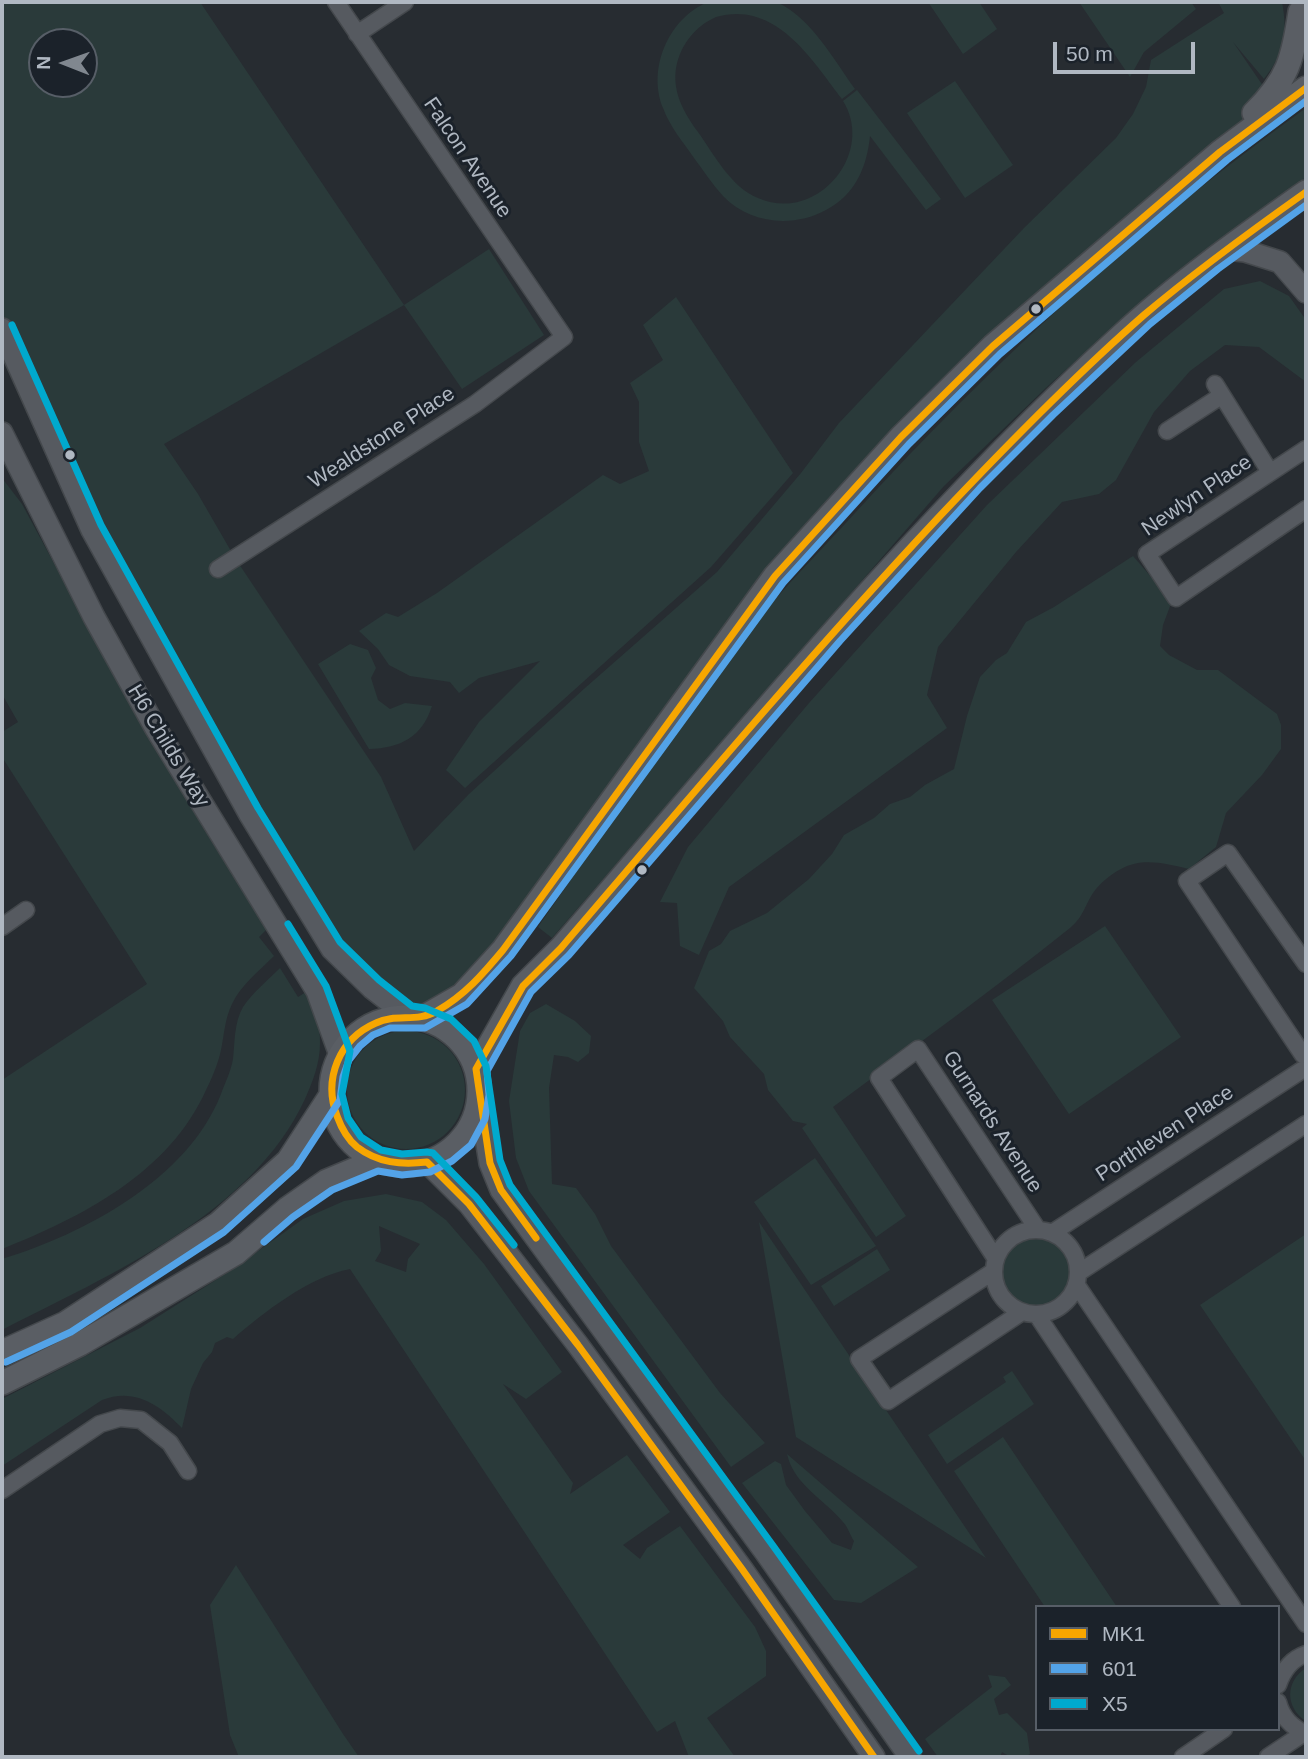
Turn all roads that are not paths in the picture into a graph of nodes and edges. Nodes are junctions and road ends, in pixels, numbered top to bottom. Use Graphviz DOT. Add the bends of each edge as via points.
graph roads {
  1 [pos="336,2"];
  2 [pos="405,2"];
  3 [pos="1300,10"];
  4 [pos="357,34"];
  5 [pos="1306,88"];
  6 [pos="1220,152"];
  7 [pos="1306,192"];
  8 [pos="1227,249"];
  9 [pos="1306,292"];
  10 [pos="2,329"];
  11 [pos="564,337"];
  12 [pos="1167,431"];
  13 [pos="2,433"];
  14 [pos="1306,449"];
  15 [pos="1270,472"];
  16 [pos="1306,509"];
  17 [pos="218,569"];
  18 [pos="26,910"];
  19 [pos="2,927"];
  20 [pos="1306,964"];
  21 [pos="415,1017"];
  22 [pos="340,1055"];
  23 [pos="1304,1065"];
  24 [pos="476,1069"];
  25 [pos="331,1095"];
  26 [pos="480,1096"];
  27 [pos="1306,1124"];
  28 [pos="377,1160"];
  29 [pos="427,1162"];
  30 [pos="1045,1232"];
  31 [pos="995,1265"];
  32 [pos="1077,1278"];
  33 [pos="1029,1313"];
  34 [pos="2,1352"];
  35 [pos="2,1383"];
  36 [pos="188,1471"];
  37 [pos="2,1490"];
  38 [pos="1231,1605"];
  39 [pos="1306,1624"];
  40 [pos="1306,1654"];
  41 [pos="1280,1680"];
  42 [pos="1280,1707"];
  43 [pos="1221,1731"];
  44 [pos="1305,1733"];
  45 [pos="874,1757"];
  46 [pos="910,1757"];
  47 [pos="1183,1757"];
  48 [pos="1268,1757"];
  1 -- 4 [label="street, Falcon Avenue"];
  2 -- 4 [label="street"];
  3 -- 6 [label="main road" via="1293,52 1275,92"];
  4 -- 11 [label="street, Falcon Avenue"];
  5 -- 6 [label="main road"];
  6 -- 21 [label="main road" via="993,346 901,437 775,576 503,950 462,995"];
  7 -- 8 [label="main road"];
  8 -- 9 [label="street" via="1280,262"];
  8 -- 24 [label="main road" via="1122,336 989,465 838,627 561,948 523,986"];
  10 -- 21 [label="street, H6 Childs Way" via="92,530 310,915 332,949 372,988"];
  11 -- 17 [label="street, Wealdstone Place" via="475,404"];
  12 -- 15 [label="street, Newlyn Place" via="1218,390"];
  13 -- 22 [label="street, H6 Childs Way" via="155,727 317,991"];
  14 -- 15 [label="street, Newlyn Place"];
  15 -- 16 [label="street, Newlyn Place" via="1147,554 1176,598"];
  18 -- 19 [label="street"];
  20 -- 23 [label="street" via="1228,853 1187,881"];
  21 -- 22 [label="main road" via="387,1018 368,1026"];
  21 -- 24 [label="main road" via="446,1028 465,1046"];
  22 -- 25 [label="main road"];
  23 -- 30 [label="street, Porthleven Place"];
  24 -- 26 [label="main road"];
  25 -- 28 [label="main road" via="338,1122 354,1145"];
  25 -- 34 [label="main road" via="288,1161 218,1224 66,1323"];
  26 -- 29 [label="main road" via="464,1137"];
  26 -- 46 [label="street" via="490,1163 501,1190"];
  27 -- 32 [label="street"];
  28 -- 29 [label="main road" via="402,1165"];
  28 -- 35 [label="main road" via="327,1181 236,1253 80,1344"];
  29 -- 45 [label="street" via="469,1204 571,1335"];
  30 -- 31 [label="street" via="1013,1237"];
  30 -- 31 [label="street, Gurnards Avenue" via="918,1049 879,1078"];
  30 -- 32 [label="street" via="1071,1249"];
  31 -- 33 [label="street" via="1002,1296"];
  31 -- 33 [label="street" via="859,1359 888,1401"];
  32 -- 33 [label="street" via="1062,1305"];
  32 -- 39 [label="street"];
  33 -- 38 [label="street"];
  36 -- 37 [label="street" via="170,1443 141,1420 120,1418 100,1424"];
  40 -- 41 [label="street" via="1291,1662"];
  42 -- 44 [label="street" via="1293,1727"];
  43 -- 47 [label="street"];
  44 -- 48 [label="street"];
}
